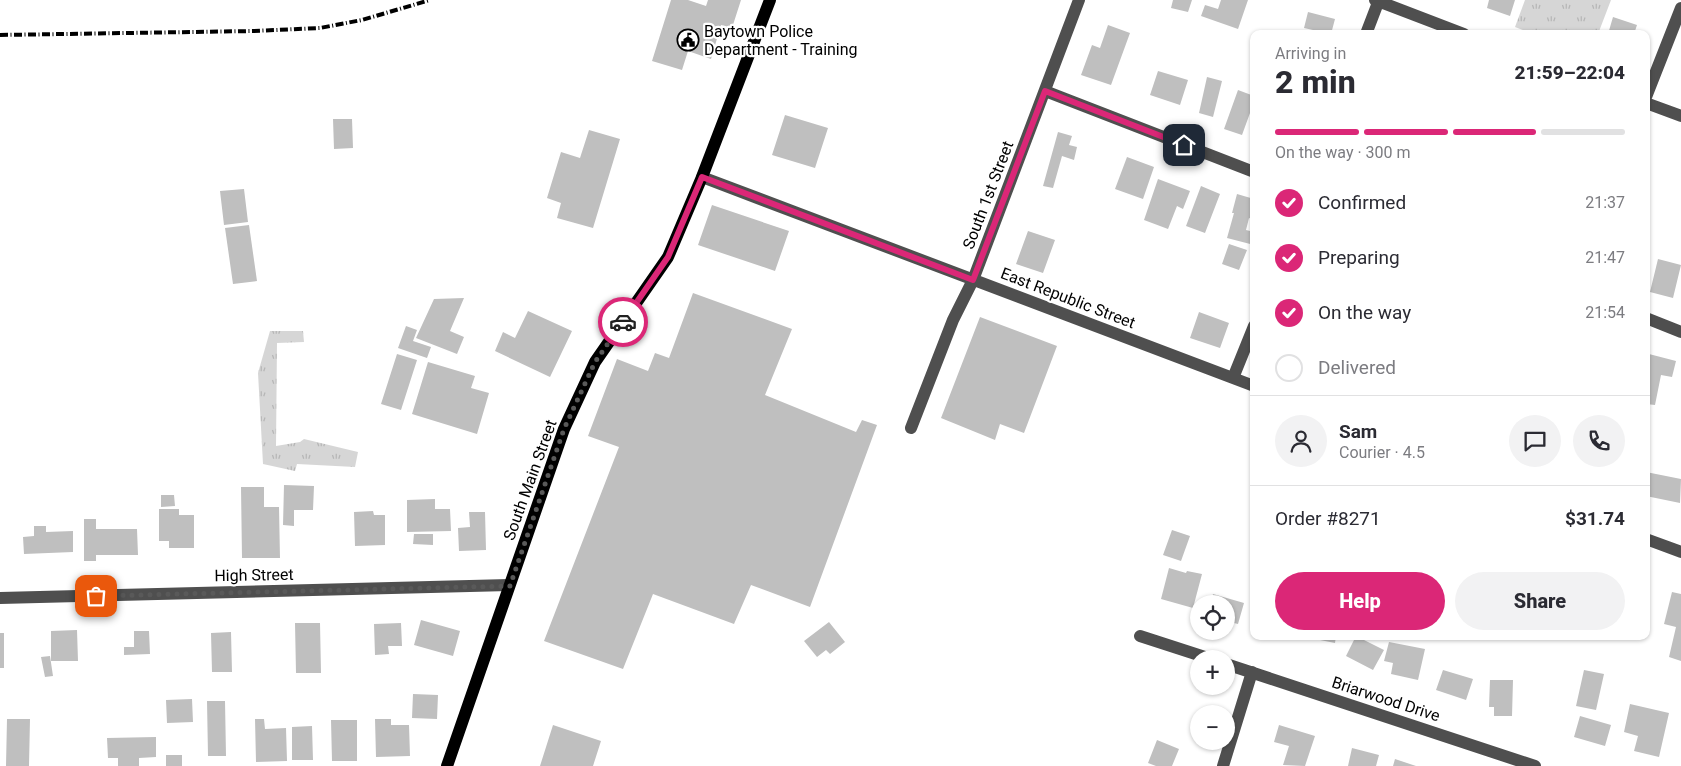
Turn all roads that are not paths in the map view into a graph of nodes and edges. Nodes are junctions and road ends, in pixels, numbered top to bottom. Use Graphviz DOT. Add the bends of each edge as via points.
graph roads {
  1 [pos="770,0"];
  2 [pos="1079,0"];
  3 [pos="1378,0"];
  4 [pos="1681,8"];
  5 [pos="1367,30"];
  6 [pos="1454,30"];
  7 [pos="1650,87"];
  8 [pos="1045,91"];
  9 [pos="1650,104"];
  10 [pos="1681,116"];
  11 [pos="1250,170"];
  12 [pos="702,177"];
  13 [pos="973,280"];
  14 [pos="1650,320"];
  15 [pos="1681,332"];
  16 [pos="1250,336"];
  17 [pos="1234,378"];
  18 [pos="1250,384"];
  19 [pos="911,428"];
  20 [pos="1650,540"];
  21 [pos="1681,552"];
  22 [pos="510,586"];
  23 [pos="0,598"];
  24 [pos="1140,636"];
  25 [pos="1190,652"];
  26 [pos="1235,667"];
  27 [pos="1252,672"];
  28 [pos="447,766"];
  29 [pos="1223,766"];
  30 [pos="1535,766"];
  1 -- 12 [label="main road, South Main Street"];
  2 -- 8 [label="street, South 1st Street"];
  3 -- 5 [label="street"];
  3 -- 6 [label="street"];
  4 -- 7 [label="street"];
  8 -- 11 [label="street"];
  8 -- 13 [label="street, South 1st Street"];
  9 -- 10 [label="street"];
  12 -- 13 [label="street, East Republic Street"];
  12 -- 22 [label="main road, South Main Street" via="668,257 595,362 564,429"];
  13 -- 17 [label="street, East Republic Street"];
  13 -- 19 [label="street, South 1st Street" via="953,320"];
  14 -- 15 [label="street"];
  16 -- 17 [label="street"];
  17 -- 18 [label="street, East Republic Street"];
  20 -- 21 [label="street"];
  22 -- 23 [label="street, High Street"];
  22 -- 28 [label="main road, South Main Street"];
  24 -- 25 [label="street"];
  26 -- 27 [label="street, Briarwood Drive"];
  27 -- 29 [label="street"];
  27 -- 30 [label="street, Briarwood Drive"];
}
